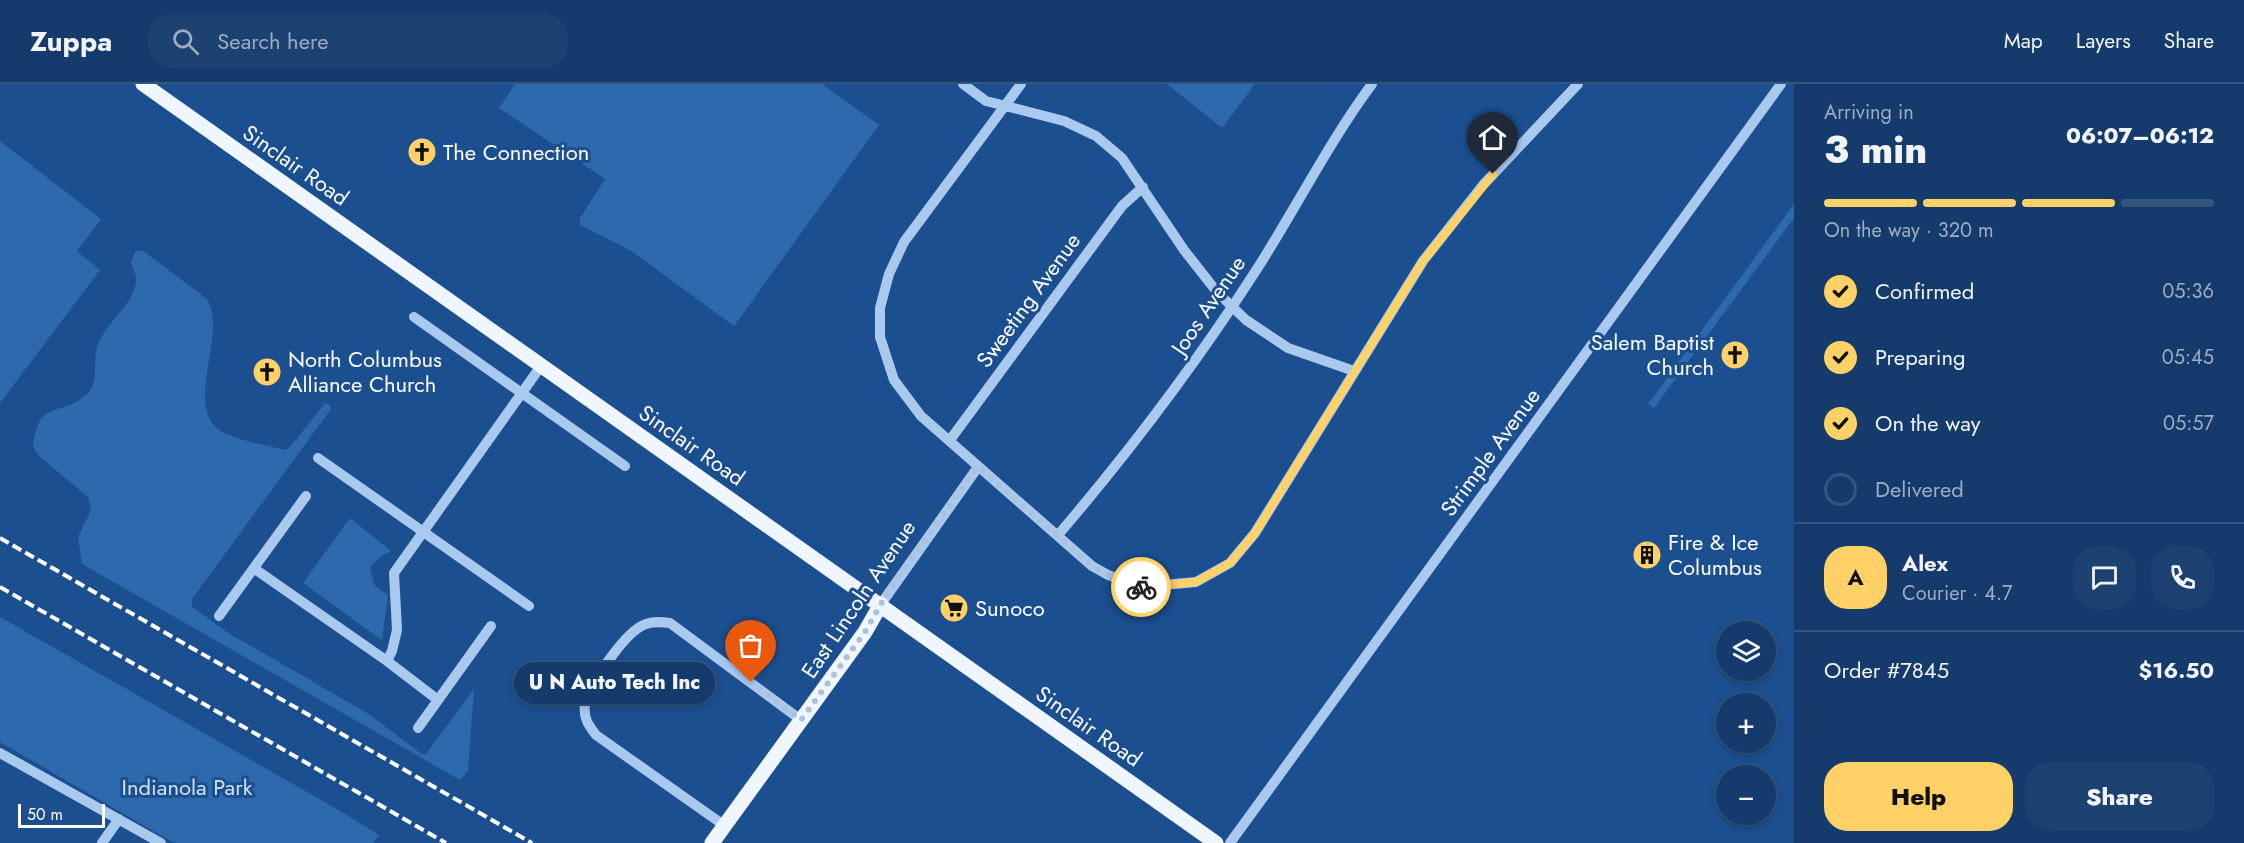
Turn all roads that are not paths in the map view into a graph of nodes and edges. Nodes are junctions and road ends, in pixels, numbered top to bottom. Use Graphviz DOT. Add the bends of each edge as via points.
graph roads {
  1 [pos="143,84"];
  2 [pos="963,84"];
  3 [pos="1021,84"];
  4 [pos="1372,84"];
  5 [pos="1578,84"];
  6 [pos="1781,84"];
  7 [pos="1005,106"];
  8 [pos="1143,187"];
  9 [pos="1232,307"];
  10 [pos="414,317"];
  11 [pos="541,366"];
  12 [pos="1354,371"];
  13 [pos="522,393"];
  14 [pos="950,440"];
  15 [pos="318,458"];
  16 [pos="625,466"];
  17 [pos="978,467"];
  18 [pos="306,496"];
  19 [pos="423,532"];
  20 [pos="1058,535"];
  21 [pos="255,569"];
  22 [pos="881,604"];
  23 [pos="529,606"];
  24 [pos="219,616"];
  25 [pos="491,626"];
  26 [pos="387,660"];
  27 [pos="438,699"];
  28 [pos="801,720"];
  29 [pos="418,728"];
  30 [pos="0,753"];
  31 [pos="119,819"];
  32 [pos="724,826"];
  33 [pos="102,843"];
  34 [pos="161,843"];
  35 [pos="712,843"];
  36 [pos="1216,843"];
  37 [pos="1230,843"];
  1 -- 11 [label="main road, Sinclair Road"];
  2 -- 7 [label="street" via="986,100"];
  3 -- 7 [label="street"];
  4 -- 9 [label="street, Joos Avenue"];
  5 -- 12 [label="street" via="1464,208 1423,261"];
  6 -- 37 [label="street, Strimple Avenue"];
  7 -- 8 [label="street" via="1064,121 1096,136 1122,158"];
  7 -- 14 [label="street" via="904,242 889,274 880,308 880,337 894,380 921,416"];
  8 -- 9 [label="street" via="1184,250"];
  8 -- 14 [label="street, Sweeting Avenue" via="1122,206"];
  9 -- 12 [label="street" via="1288,348"];
  9 -- 20 [label="street, Joos Avenue" via="1150,422"];
  10 -- 13 [label="street"];
  11 -- 13 [label="street"];
  11 -- 22 [label="main road, Sinclair Road"];
  12 -- 20 [label="street" via="1255,533 1230,563 1196,582 1142,587 1092,566"];
  13 -- 16 [label="street"];
  13 -- 19 [label="street"];
  14 -- 17 [label="street"];
  15 -- 19 [label="street"];
  17 -- 20 [label="street"];
  17 -- 22 [label="street, East Lincoln Avenue"];
  18 -- 21 [label="street"];
  19 -- 23 [label="street"];
  19 -- 26 [label="street" via="394,573 397,630"];
  21 -- 24 [label="street"];
  21 -- 26 [label="street"];
  22 -- 28 [label="main road, East Lincoln Avenue"];
  22 -- 36 [label="main road, Sinclair Road"];
  25 -- 27 [label="street"];
  26 -- 27 [label="street"];
  27 -- 29 [label="street"];
  28 -- 32 [label="main road, East Lincoln Avenue"];
  28 -- 32 [label="street" via="670,623 646,624 634,631 606,666 585,706 586,722 596,735"];
  30 -- 31 [label="street"];
  31 -- 33 [label="street"];
  31 -- 34 [label="street"];
  32 -- 35 [label="main road, East Lincoln Avenue"];
}
